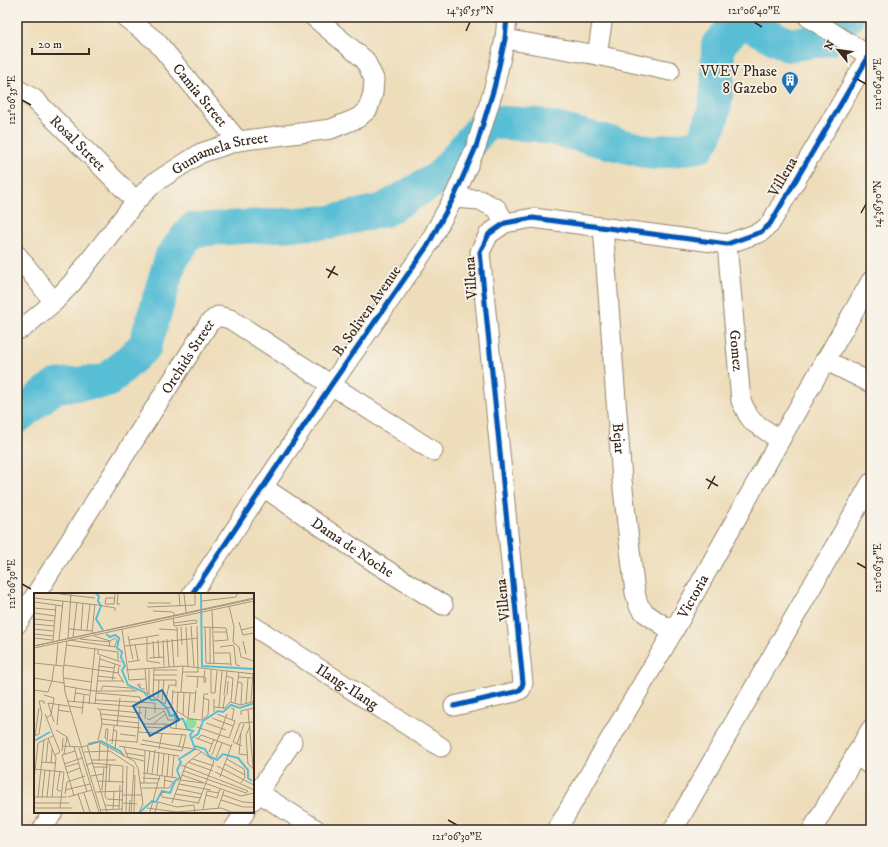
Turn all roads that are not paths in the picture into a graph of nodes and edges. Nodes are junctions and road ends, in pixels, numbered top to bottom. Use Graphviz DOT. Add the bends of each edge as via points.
graph roads {
  1 [pos="125,17"];
  2 [pos="314,17"];
  3 [pos="507,17"];
  4 [pos="603,17"];
  5 [pos="811,19"];
  6 [pos="505,39"];
  7 [pos="597,56"];
  8 [pos="870,56"];
  9 [pos="670,72"];
  10 [pos="17,89"];
  11 [pos="238,141"];
  12 [pos="454,198"];
  13 [pos="136,200"];
  14 [pos="505,223"];
  15 [pos="603,227"];
  16 [pos="727,244"];
  17 [pos="17,255"];
  18 [pos="871,281"];
  19 [pos="54,302"];
  20 [pos="17,330"];
  21 [pos="825,360"];
  22 [pos="871,383"];
  23 [pos="331,385"];
  24 [pos="780,440"];
  25 [pos="433,451"];
  26 [pos="871,483"];
  27 [pos="263,487"];
  28 [pos="197,592"];
  29 [pos="37,593"];
  30 [pos="34,598"];
  31 [pos="443,606"];
  32 [pos="17,624"];
  33 [pos="254,627"];
  34 [pos="673,632"];
  35 [pos="454,706"];
  36 [pos="871,729"];
  37 [pos="292,742"];
  38 [pos="441,747"];
  39 [pos="856,754"];
  40 [pos="871,766"];
  41 [pos="255,794"];
  42 [pos="52,813"];
  43 [pos="244,813"];
  44 [pos="42,830"];
  45 [pos="233,830"];
  46 [pos="317,830"];
  47 [pos="558,830"];
  48 [pos="673,830"];
  49 [pos="812,830"];
  1 -- 11 [label="street, Camia Street" via="156,41"];
  2 -- 11 [label="street, Gumamela Street" via="365,60 374,79 368,109 358,118 331,129"];
  3 -- 6 [label="street, B. Soliven Avenue"];
  4 -- 7 [label="street"];
  5 -- 8 [label="street"];
  6 -- 7 [label="street"];
  6 -- 12 [label="street, B. Soliven Avenue" via="494,88 476,147"];
  7 -- 9 [label="street"];
  8 -- 16 [label="street, Villena" via="770,224 761,232"];
  10 -- 13 [label="street, Rosal Street" via="34,99"];
  11 -- 13 [label="street, Gumamela Street" via="201,153 154,183"];
  12 -- 14 [label="street" via="480,200 497,209"];
  12 -- 23 [label="street, B. Soliven Avenue" via="428,245"];
  13 -- 19 [label="street, Gumamela Street" via="72,283"];
  14 -- 15 [label="street, Villena" via="533,218"];
  14 -- 35 [label="street, Villena" via="489,234 480,252 523,683 521,689 515,692"];
  15 -- 16 [label="street, Villena"];
  15 -- 34 [label="street, Bejar" via="622,480 635,593 639,606 645,613"];
  16 -- 24 [label="street, Gomez" via="741,401 753,422"];
  17 -- 19 [label="street"];
  18 -- 21 [label="street, Victoria"];
  19 -- 20 [label="street, Gumamela Street"];
  21 -- 22 [label="street"];
  21 -- 24 [label="street, Victoria"];
  23 -- 25 [label="street, Orchids Street"];
  23 -- 27 [label="street, B. Soliven Avenue"];
  23 -- 29 [label="street, Orchids Street" via="230,319 218,316 209,323"];
  24 -- 34 [label="street, Victoria"];
  26 -- 48 [label="street"];
  27 -- 28 [label="street, B. Soliven Avenue"];
  27 -- 31 [label="street, Dama de Noche"];
  30 -- 32 [label="street, Orchids Street"];
  33 -- 38 [label="street, Ilang-Ilang"];
  34 -- 47 [label="street, Victoria"];
  36 -- 39 [label="street"];
  37 -- 41 [label="street"];
  39 -- 40 [label="street"];
  39 -- 49 [label="street"];
  41 -- 46 [label="street"];
  42 -- 44 [label="street"];
  43 -- 45 [label="street"];
}
